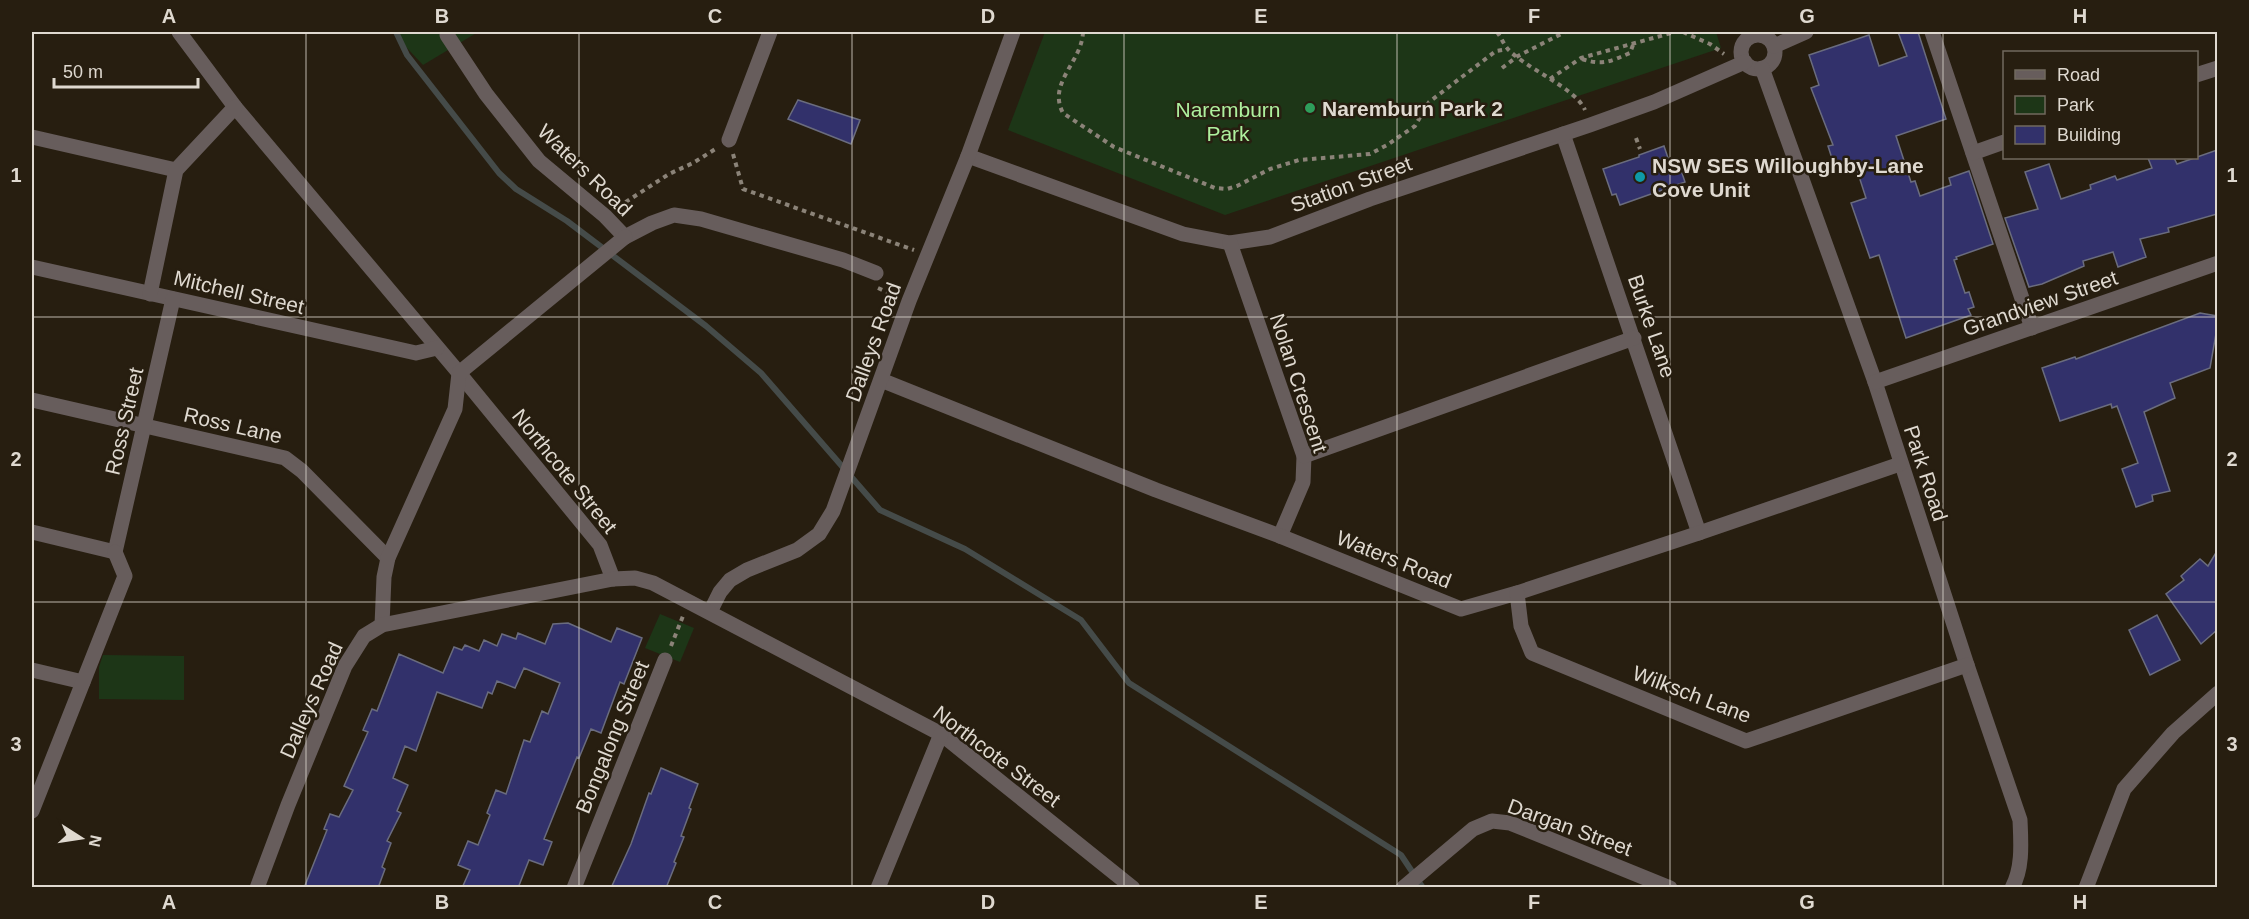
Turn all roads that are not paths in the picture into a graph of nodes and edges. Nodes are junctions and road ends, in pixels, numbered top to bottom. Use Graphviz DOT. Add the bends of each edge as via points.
graph roads {
  1 [pos="179,32"];
  2 [pos="770,32"];
  3 [pos="1013,32"];
  4 [pos="1806,32"];
  5 [pos="1932,32"];
  6 [pos="1751,34"];
  7 [pos="447,35"];
  8 [pos="1774,46"];
  9 [pos="1739,64"];
  10 [pos="1762,68"];
  11 [pos="2217,68"];
  12 [pos="2198,74"];
  13 [pos="235,107"];
  14 [pos="1563,134"];
  15 [pos="32,137"];
  16 [pos="729,140"];
  17 [pos="2003,142"];
  18 [pos="1973,153"];
  19 [pos="968,156"];
  20 [pos="176,170"];
  21 [pos="625,237"];
  22 [pos="1230,243"];
  23 [pos="2217,263"];
  24 [pos="32,267"];
  25 [pos="876,273"];
  26 [pos="150,294"];
  27 [pos="173,299"];
  28 [pos="2032,328"];
  29 [pos="1634,338"];
  30 [pos="437,348"];
  31 [pos="459,373"];
  32 [pos="881,380"];
  33 [pos="1875,382"];
  34 [pos="32,400"];
  35 [pos="144,426"];
  36 [pos="1304,456"];
  37 [pos="1900,464"];
  38 [pos="32,532"];
  39 [pos="1700,533"];
  40 [pos="1280,536"];
  41 [pos="116,552"];
  42 [pos="388,558"];
  43 [pos="613,579"];
  44 [pos="1517,592"];
  45 [pos="710,612"];
  46 [pos="382,625"];
  47 [pos="665,660"];
  48 [pos="1967,665"];
  49 [pos="32,670"];
  50 [pos="83,682"];
  51 [pos="2217,693"];
  52 [pos="941,734"];
  53 [pos="33,806"];
  54 [pos="2017,886"];
  55 [pos="257,888"];
  56 [pos="574,888"];
  57 [pos="878,888"];
  58 [pos="1133,888"];
  59 [pos="1403,888"];
  60 [pos="1670,888"];
  61 [pos="2086,888"];
  1 -- 13 [label="street, Northcote Street"];
  2 -- 16 [label="street"];
  3 -- 19 [label="street, Dalleys Road"];
  4 -- 8 [label="street"];
  5 -- 18 [label="street"];
  6 -- 8 [label="street" via="1766,36"];
  6 -- 9 [label="street" via="1741,48"];
  7 -- 21 [label="street, Waters Road" via="486,94 539,161"];
  8 -- 10 [label="street" via="1772,61"];
  9 -- 10 [label="street"];
  9 -- 14 [label="street, Station Street" via="1654,102"];
  10 -- 33 [label="street, Park Road"];
  11 -- 12 [label="street"];
  13 -- 20 [label="street"];
  13 -- 30 [label="street, Northcote Street"];
  14 -- 22 [label="street, Station Street" via="1270,237"];
  14 -- 29 [label="street, Burke Lane"];
  15 -- 20 [label="street"];
  17 -- 18 [label="street"];
  18 -- 28 [label="street"];
  19 -- 22 [label="street, Station Street" via="1183,234"];
  19 -- 32 [label="street, Dalleys Road"];
  20 -- 26 [label="street"];
  21 -- 25 [label="street, Waters Road" via="674,215 701,219"];
  21 -- 31 [label="street"];
  22 -- 36 [label="street, Nolan Crescent"];
  23 -- 28 [label="street, Grandview Street"];
  24 -- 26 [label="street, Mitchell Street"];
  26 -- 27 [label="street, Mitchell Street"];
  27 -- 30 [label="street, Mitchell Street" via="416,353"];
  27 -- 35 [label="street, Ross Street"];
  28 -- 33 [label="street, Grandview Street"];
  29 -- 36 [label="street"];
  29 -- 39 [label="street, Burke Lane"];
  30 -- 31 [label="street, Northcote Street"];
  31 -- 42 [label="street" via="455,409"];
  31 -- 43 [label="street, Northcote Street" via="600,545"];
  32 -- 40 [label="street, Waters Road"];
  32 -- 45 [label="street, Dalleys Road" via="833,511 819,534 797,550 730,580"];
  33 -- 37 [label="street, Park Road"];
  34 -- 35 [label="street, Ross Lane"];
  35 -- 41 [label="street, Ross Street"];
  35 -- 42 [label="street, Ross Lane" via="285,458"];
  36 -- 40 [label="street, Nolan Crescent" via="1303,482"];
  37 -- 39 [label="street, Waters Road"];
  37 -- 48 [label="street, Park Road"];
  38 -- 41 [label="street"];
  39 -- 44 [label="street, Waters Road"];
  40 -- 44 [label="street, Waters Road" via="1461,609"];
  41 -- 50 [label="street" via="125,576"];
  42 -- 46 [label="street"];
  43 -- 45 [label="street, Northcote Street" via="635,578 653,583"];
  43 -- 46 [label="street, Dalleys Road"];
  44 -- 48 [label="street, Wilksch Lane" via="1521,626 1532,653 1746,741"];
  45 -- 52 [label="street, Northcote Street"];
  46 -- 55 [label="street, Dalleys Road" via="364,636 345,666"];
  47 -- 56 [label="street, Bongalong Street"];
  48 -- 54 [label="street, Park Road" via="2020,820 2022,847"];
  49 -- 50 [label="street"];
  50 -- 53 [label="street"];
  51 -- 61 [label="street" via="2174,733 2124,789"];
  52 -- 57 [label="street"];
  52 -- 58 [label="street, Northcote Street"];
  59 -- 60 [label="street, Dargan Street" via="1473,829 1492,821 1510,823"];
}
